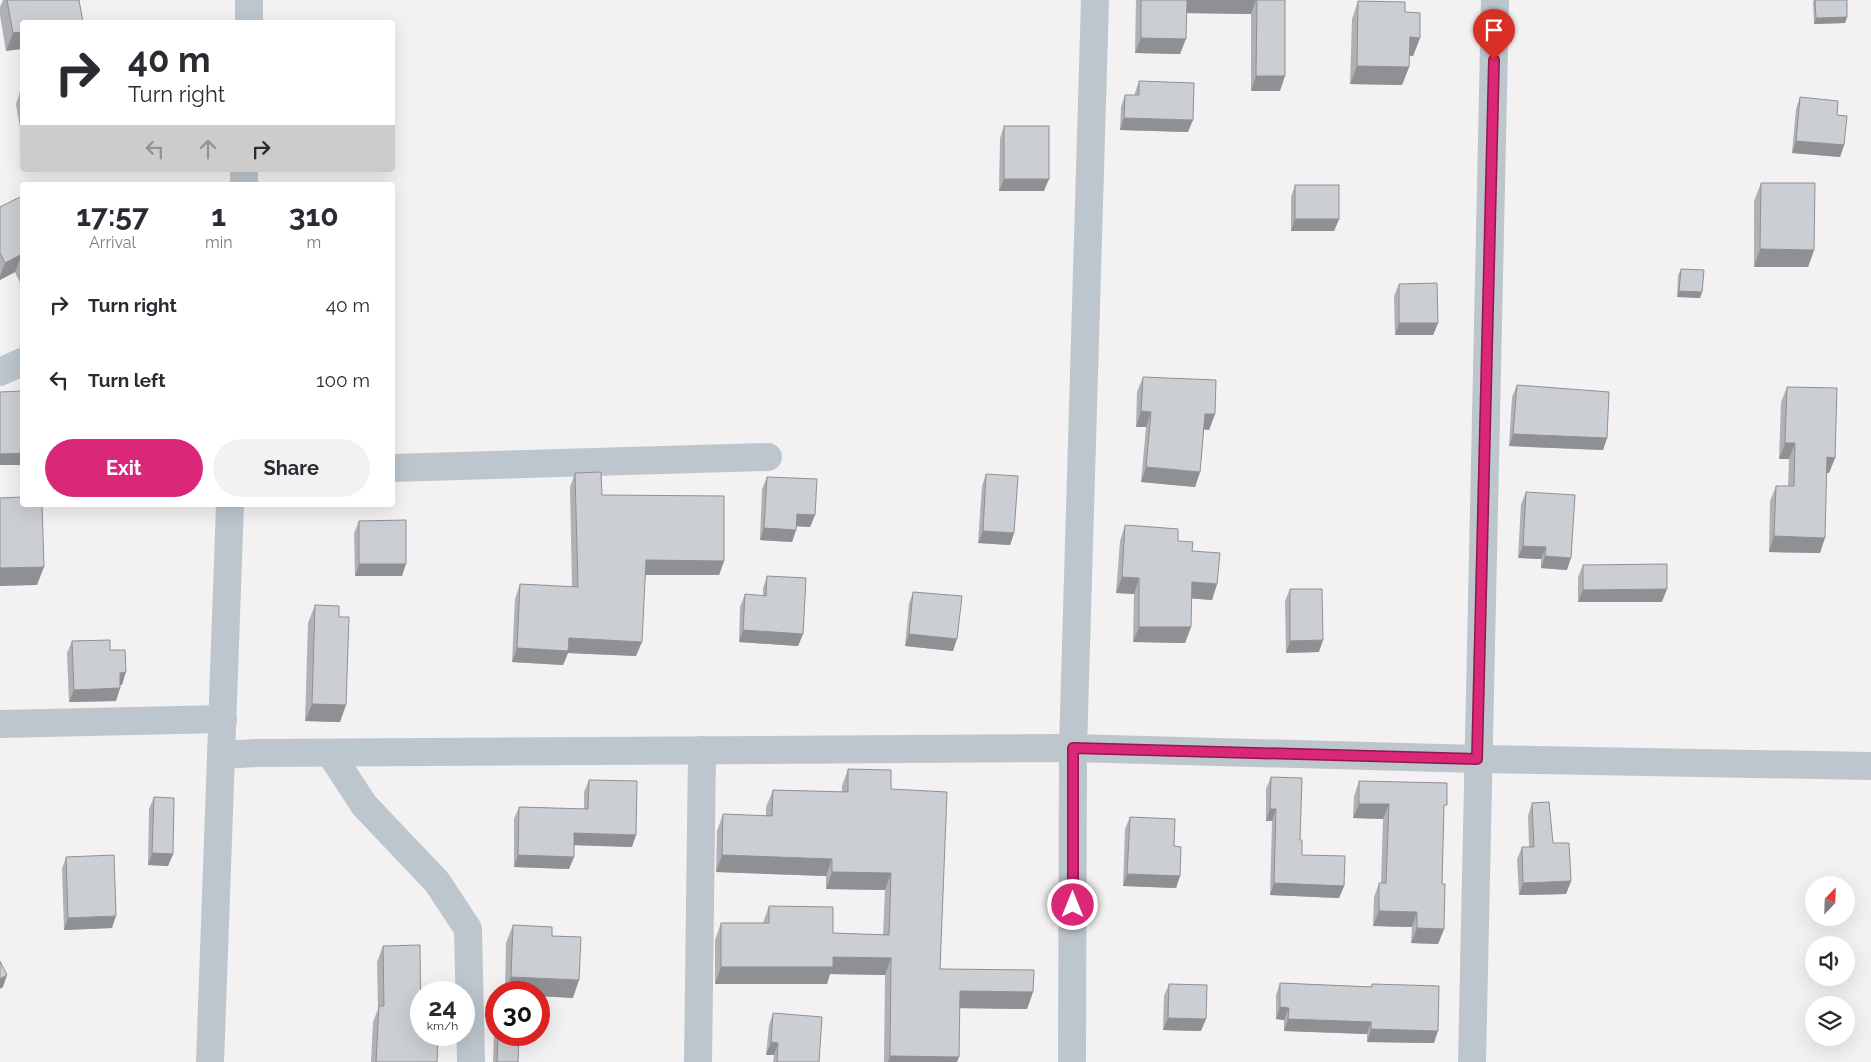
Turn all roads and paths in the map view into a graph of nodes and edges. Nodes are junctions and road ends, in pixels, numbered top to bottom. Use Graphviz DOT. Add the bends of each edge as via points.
graph roads {
  1 [pos="249,0"];
  2 [pos="1095,0"];
  3 [pos="1495,0"];
  4 [pos="248,20"];
  5 [pos="20,363"];
  6 [pos="0,372"];
  7 [pos="768,456"];
  8 [pos="395,468"];
  9 [pos="230,507"];
  10 [pos="223,719"];
  11 [pos="0,724"];
  12 [pos="1073,748"];
  13 [pos="702,750"];
  14 [pos="330,754"];
  15 [pos="222,755"];
  16 [pos="1477,759"];
  17 [pos="1871,766"];
  18 [pos="210,1062"];
  19 [pos="471,1062"];
  20 [pos="698,1062"];
  21 [pos="1072,1062"];
  22 [pos="1472,1062"];
  1 -- 4 [label="street"];
  2 -- 12 [label="street"];
  3 -- 16 [label="street"];
  5 -- 6 [label="street"];
  7 -- 8 [label="street"];
  9 -- 10 [label="street"];
  10 -- 11 [label="street"];
  10 -- 15 [label="street"];
  12 -- 13 [label="street"];
  12 -- 16 [label="street"];
  12 -- 21 [label="street"];
  13 -- 14 [label="street"];
  13 -- 20 [label="street"];
  14 -- 15 [label="street"];
  14 -- 19 [label="street" via="364,804 437,882 468,929"];
  15 -- 18 [label="street"];
  16 -- 17 [label="street"];
  16 -- 22 [label="street"];
}
